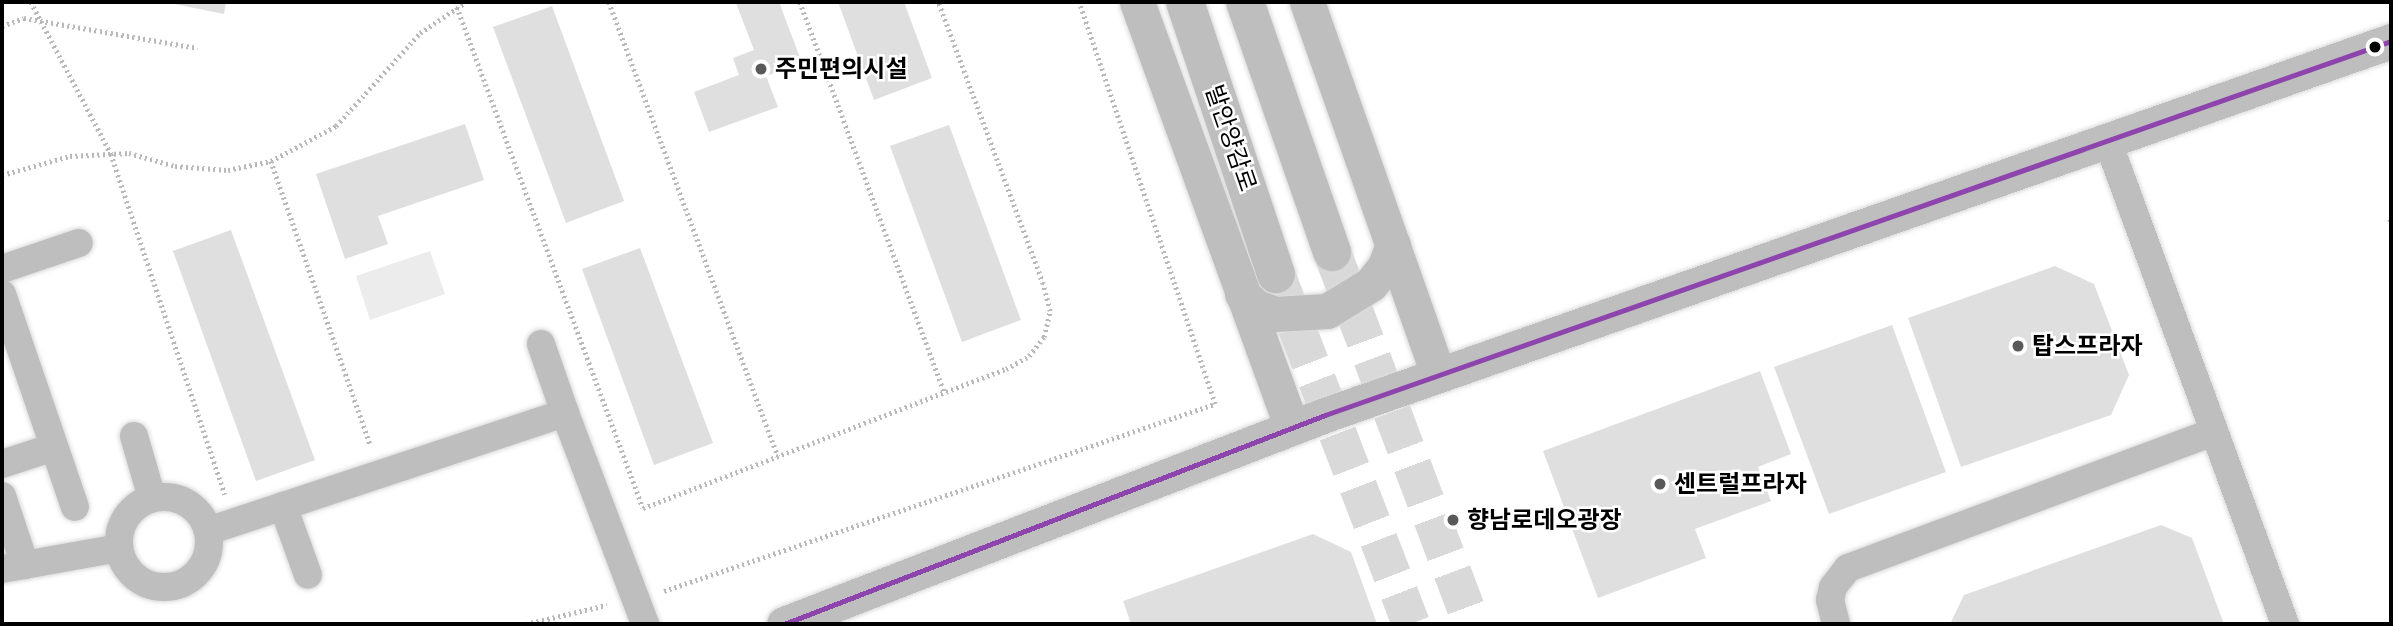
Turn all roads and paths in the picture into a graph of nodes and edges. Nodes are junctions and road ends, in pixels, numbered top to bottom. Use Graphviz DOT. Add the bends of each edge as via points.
graph roads {
  1 [pos="31,2"];
  2 [pos="466,2"];
  3 [pos="608,2"];
  4 [pos="800,2"];
  5 [pos="938,2"];
  6 [pos="1079,2"];
  7 [pos="1137,2"];
  8 [pos="1185,2"];
  9 [pos="1245,2"];
  10 [pos="1307,2"];
  11 [pos="457,7"];
  12 [pos="40,20"];
  13 [pos="2,26"];
  14 [pos="2391,41"];
  15 [pos="197,48"];
  16 [pos="2108,142"];
  17 [pos="111,154"];
  18 [pos="271,161"];
  19 [pos="2,175"];
  20 [pos="79,243"];
  21 [pos="1393,244"];
  22 [pos="1332,252"];
  23 [pos="2,269"];
  24 [pos="1276,274"];
  25 [pos="1242,294"];
  26 [pos="2,295"];
  27 [pos="541,344"];
  28 [pos="1438,375"];
  29 [pos="945,393"];
  30 [pos="565,413"];
  31 [pos="1292,428"];
  32 [pos="2213,432"];
  33 [pos="134,436"];
  34 [pos="54,447"];
  35 [pos="778,457"];
  36 [pos="2,464"];
  37 [pos="381,473"];
  38 [pos="2,496"];
  39 [pos="226,496"];
  40 [pos="152,498"];
  41 [pos="283,506"];
  42 [pos="75,507"];
  43 [pos="208,531"];
  44 [pos="119,548"];
  45 [pos="13,567"];
  46 [pos="308,575"];
  47 [pos="635,598"];
  48 [pos="526,624"];
  49 [pos="645,624"];
  50 [pos="783,624"];
  51 [pos="1836,624"];
  52 [pos="2285,624"];
  1 -- 12 [label="path"];
  2 -- 11 [label="path"];
  3 -- 35 [label="path"];
  4 -- 29 [label="path"];
  5 -- 29 [label="path" via="1050,311 1044,337 1029,356"];
  6 -- 47 [label="path" via="1215,404 684,587"];
  7 -- 25 [label="street"];
  8 -- 24 [label="highway, 발안양감로"];
  9 -- 22 [label="highway"];
  10 -- 21 [label="street"];
  11 -- 18 [label="path" via="420,33 336,126"];
  11 -- 35 [label="path" via="643,508"];
  12 -- 13 [label="path" via="24,18"];
  12 -- 15 [label="path"];
  12 -- 17 [label="path"];
  14 -- 16 [label="street"];
  16 -- 28 [label="street"];
  16 -- 32 [label="street"];
  17 -- 18 [label="path" via="228,170"];
  17 -- 19 [label="path" via="32,163"];
  17 -- 39 [label="path"];
  18 -- 37 [label="path"];
  20 -- 23 [label="street"];
  21 -- 25 [label="street" via="1385,266 1371,284 1327,311 1275,314 1255,307"];
  21 -- 28 [label="street"];
  25 -- 31 [label="street"];
  26 -- 34 [label="street"];
  27 -- 30 [label="street"];
  28 -- 31 [label="street"];
  29 -- 35 [label="path"];
  30 -- 37 [label="street"];
  30 -- 47 [label="street"];
  31 -- 50 [label="street"];
  32 -- 51 [label="street" via="1848,568 1838,577 1830,600"];
  32 -- 52 [label="street"];
  33 -- 40 [label="street"];
  34 -- 36 [label="street"];
  34 -- 42 [label="street"];
  37 -- 41 [label="street"];
  38 -- 45 [label="street"];
  40 -- 43 [label="street" via="183,501 196,510"];
  40 -- 44 [label="street" via="127,516"];
  41 -- 43 [label="street"];
  41 -- 46 [label="street"];
  43 -- 44 [label="street" via="208,554 202,568 178,586 164,588 138,579 128,570"];
  44 -- 45 [label="street"];
  47 -- 48 [label="path"];
  47 -- 49 [label="street"];
}
